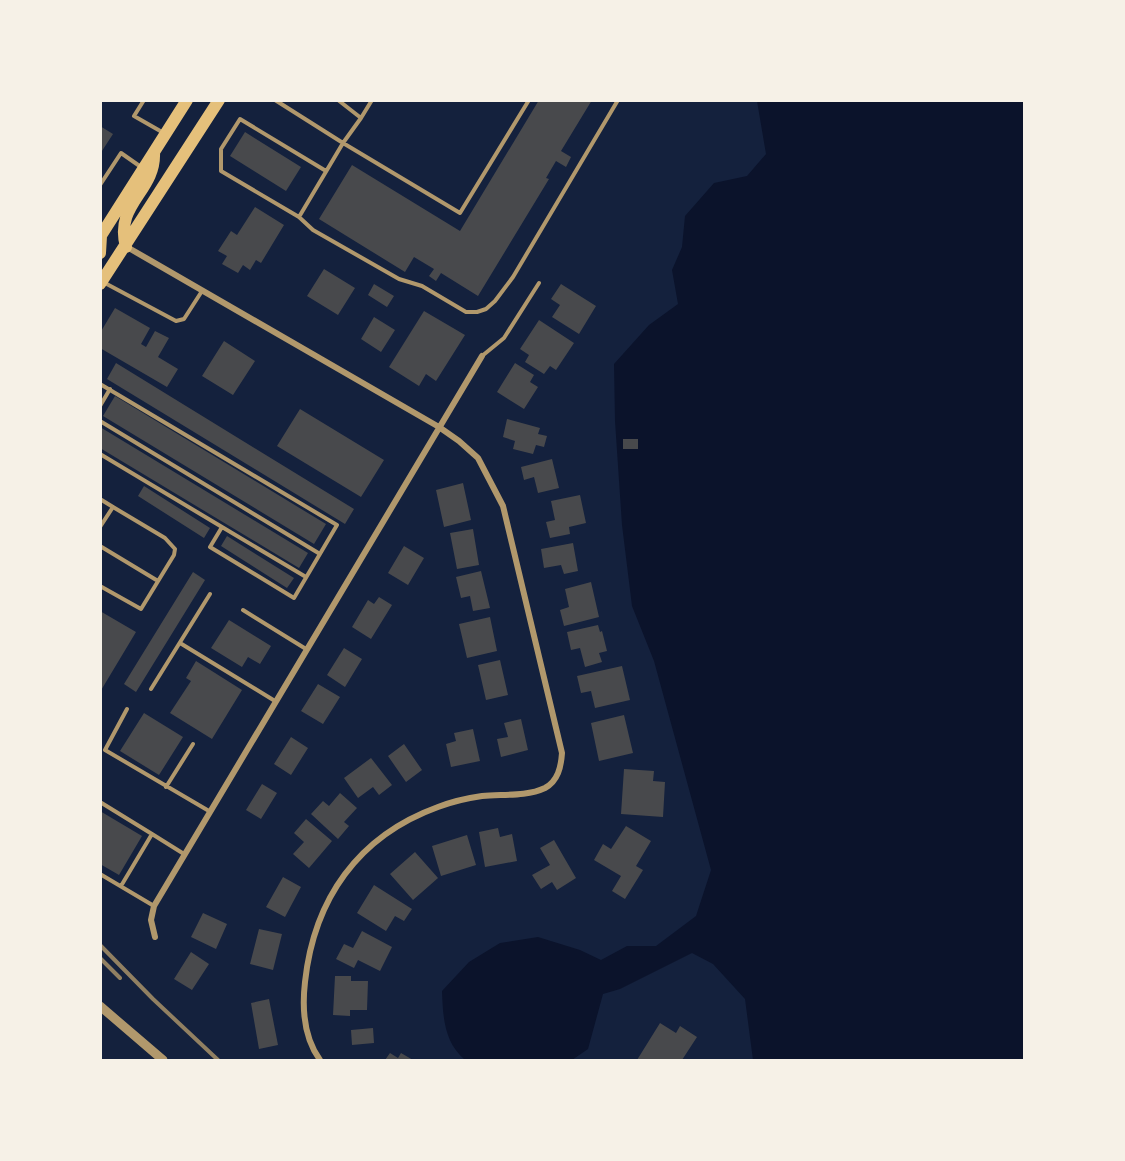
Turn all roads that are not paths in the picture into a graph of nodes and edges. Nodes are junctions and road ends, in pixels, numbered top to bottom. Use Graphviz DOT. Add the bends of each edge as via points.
graph roads {
  1 [pos="144,100"];
  2 [pos="187,100"];
  3 [pos="219,100"];
  4 [pos="275,100"];
  5 [pos="338,100"];
  6 [pos="372,100"];
  7 [pos="529,100"];
  8 [pos="618,100"];
  9 [pos="361,118"];
  10 [pos="165,134"];
  11 [pos="343,143"];
  12 [pos="154,150"];
  13 [pos="143,168"];
  14 [pos="326,171"];
  15 [pos="100,185"];
  16 [pos="299,217"];
  17 [pos="101,236"];
  18 [pos="126,247"];
  19 [pos="100,253"];
  20 [pos="101,283"];
  21 [pos="539,283"];
  22 [pos="202,291"];
  23 [pos="482,356"];
  24 [pos="100,384"];
  25 [pos="110,389"];
  26 [pos="100,406"];
  27 [pos="100,421"];
  28 [pos="439,427"];
  29 [pos="100,454"];
  30 [pos="100,499"];
  31 [pos="113,507"];
  32 [pos="222,526"];
  33 [pos="100,527"];
  34 [pos="100,546"];
  35 [pos="320,554"];
  36 [pos="306,578"];
  37 [pos="158,581"];
  38 [pos="100,586"];
  39 [pos="210,594"];
  40 [pos="243,610"];
  41 [pos="180,643"];
  42 [pos="306,648"];
  43 [pos="152,689"];
  44 [pos="275,701"];
  45 [pos="127,709"];
  46 [pos="193,744"];
  47 [pos="166,787"];
  48 [pos="100,802"];
  49 [pos="209,811"];
  50 [pos="152,834"];
  51 [pos="184,854"];
  52 [pos="100,874"];
  53 [pos="121,886"];
  54 [pos="154,906"];
  55 [pos="155,937"];
  56 [pos="100,1006"];
  57 [pos="163,1060"];
  58 [pos="320,1060"];
  1 -- 10 [label="lane" via="135,116"];
  2 -- 10 [label="main road"];
  3 -- 18 [label="main road"];
  4 -- 11 [label="lane"];
  5 -- 9 [label="lane"];
  6 -- 9 [label="lane"];
  7 -- 11 [label="lane" via="460,213"];
  8 -- 16 [label="lane" via="513,278 495,301 477,312 465,312 422,286 399,279 314,230"];
  9 -- 11 [label="lane"];
  10 -- 12 [label="main road"];
  11 -- 14 [label="lane"];
  12 -- 13 [label="main road"];
  12 -- 18 [label="main road" via="155,165 127,212 123,237"];
  13 -- 15 [label="lane" via="121,153"];
  13 -- 17 [label="main road"];
  14 -- 16 [label="lane"];
  14 -- 16 [label="lane" via="240,119 221,149 221,171"];
  17 -- 19 [label="main road"];
  18 -- 20 [label="main road"];
  18 -- 22 [label="street"];
  20 -- 22 [label="lane" via="176,321 184,319"];
  21 -- 23 [label="lane" via="504,338"];
  22 -- 28 [label="street"];
  23 -- 28 [label="street"];
  24 -- 25 [label="lane"];
  25 -- 26 [label="lane"];
  25 -- 35 [label="lane" via="337,525"];
  27 -- 35 [label="lane"];
  28 -- 42 [label="street"];
  28 -- 58 [label="street" via="478,458 503,506 562,753 561,768 546,787 530,793 480,796 439,806 403,822 369,846 340,879 322,912 308,955 303,997 306,1029"];
  29 -- 32 [label="lane"];
  30 -- 31 [label="lane"];
  31 -- 33 [label="lane"];
  31 -- 37 [label="lane" via="175,549"];
  32 -- 36 [label="lane"];
  32 -- 36 [label="lane" via="210,547 294,598"];
  34 -- 37 [label="lane"];
  35 -- 36 [label="lane"];
  37 -- 38 [label="lane" via="141,609"];
  39 -- 41 [label="lane"];
  40 -- 42 [label="lane"];
  41 -- 43 [label="lane"];
  41 -- 44 [label="lane"];
  42 -- 44 [label="street"];
  44 -- 49 [label="street"];
  45 -- 47 [label="lane" via="105,750"];
  46 -- 47 [label="lane"];
  47 -- 49 [label="lane"];
  48 -- 50 [label="lane"];
  49 -- 51 [label="street"];
  50 -- 51 [label="lane"];
  50 -- 53 [label="lane"];
  51 -- 54 [label="street"];
  52 -- 53 [label="lane"];
  53 -- 54 [label="lane"];
  54 -- 55 [label="street" via="151,920"];
  56 -- 57 [label="street"];
}
